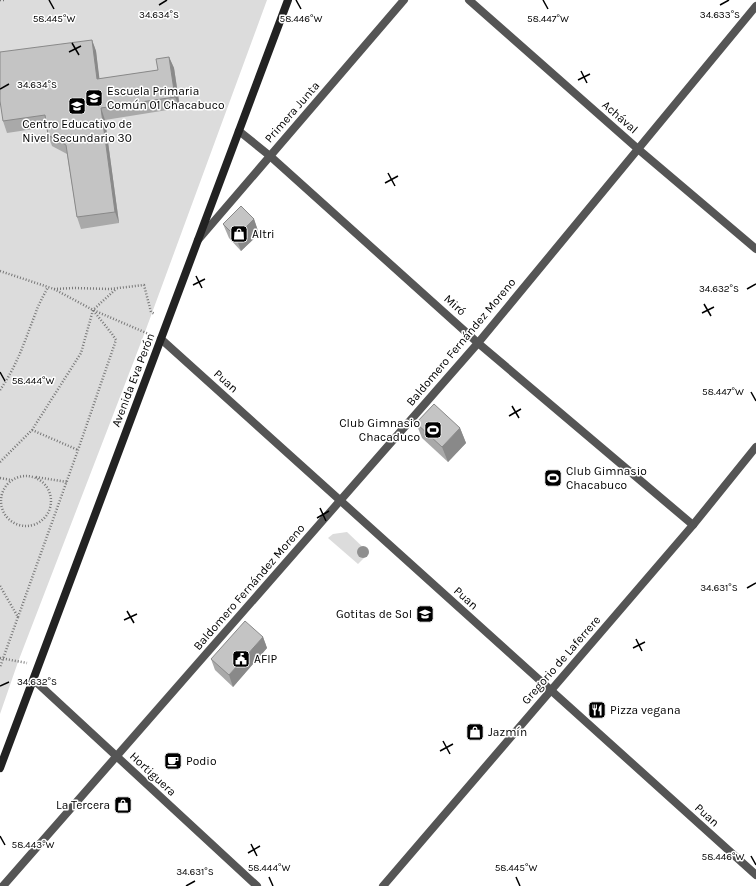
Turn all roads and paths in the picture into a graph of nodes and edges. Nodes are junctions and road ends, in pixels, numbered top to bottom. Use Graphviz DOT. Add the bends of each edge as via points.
graph roads {
  1 [pos="0,0"];
  2 [pos="5,0"];
  3 [pos="288,0"];
  4 [pos="404,0"];
  5 [pos="469,0"];
  6 [pos="756,6"];
  7 [pos="239,132"];
  8 [pos="638,149"];
  9 [pos="270,156"];
  10 [pos="198,241"];
  11 [pos="756,249"];
  12 [pos="0,271"];
  13 [pos="48,287"];
  14 [pos="54,289"];
  15 [pos="116,289"];
  16 [pos="93,310"];
  17 [pos="155,314"];
  18 [pos="161,339"];
  19 [pos="478,343"];
  20 [pos="0,390"];
  21 [pos="32,430"];
  22 [pos="756,447"];
  23 [pos="78,450"];
  24 [pos="0,462"];
  25 [pos="32,477"];
  26 [pos="0,478"];
  27 [pos="12,480"];
  28 [pos="67,482"];
  29 [pos="341,500"];
  30 [pos="693,525"];
  31 [pos="0,586"];
  32 [pos="18,617"];
  33 [pos="2,659"];
  34 [pos="27,663"];
  35 [pos="0,667"];
  36 [pos="34,680"];
  37 [pos="550,691"];
  38 [pos="116,757"];
  39 [pos="0,768"];
  40 [pos="756,875"];
  41 [pos="3,886"];
  42 [pos="257,886"];
  43 [pos="383,886"];
  1 -- 2 [label="path"];
  3 -- 7 [label="main road, Avenida Eva Perón"];
  4 -- 9 [label="street, Primera Junta"];
  5 -- 8 [label="street, Achával"];
  6 -- 8 [label="street, Baldomero Fernández Moreno"];
  7 -- 9 [label="street, Miró"];
  7 -- 10 [label="main road, Avenida Eva Perón"];
  8 -- 11 [label="street, Achával"];
  8 -- 19 [label="street, Baldomero Fernández Moreno"];
  9 -- 10 [label="street, Primera Junta"];
  9 -- 19 [label="street, Miró"];
  10 -- 18 [label="main road, Avenida Eva Perón"];
  12 -- 13 [label="path"];
  13 -- 14 [label="path"];
  13 -- 20 [label="path" via="36,310 17,362"];
  14 -- 15 [label="path"];
  14 -- 16 [label="path"];
  15 -- 16 [label="path"];
  15 -- 17 [label="path" via="144,285 151,312"];
  16 -- 18 [label="path"];
  16 -- 21 [label="path" via="81,352"];
  16 -- 23 [label="path" via="116,340"];
  18 -- 29 [label="street, Puan"];
  18 -- 36 [label="main road, Avenida Eva Perón"];
  19 -- 29 [label="street, Baldomero Fernández Moreno"];
  19 -- 30 [label="street, Miró"];
  21 -- 23 [label="path"];
  21 -- 24 [label="path"];
  22 -- 30 [label="street, Gregorio de Laferrere"];
  23 -- 28 [label="path"];
  25 -- 27 [label="path" via="18,477"];
  25 -- 27 [label="path" via="45,485 51,500 50,508 41,521 26,526 11,521 2,508 2,493"];
  25 -- 28 [label="path"];
  26 -- 27 [label="path"];
  28 -- 32 [label="path"];
  29 -- 37 [label="street, Puan"];
  29 -- 38 [label="street, Baldomero Fernández Moreno"];
  30 -- 37 [label="street, Gregorio de Laferrere"];
  31 -- 32 [label="path"];
  32 -- 33 [label="path"];
  33 -- 34 [label="path"];
  33 -- 35 [label="path"];
  36 -- 38 [label="street, Hortiguera"];
  36 -- 39 [label="main road, Avenida Eva Perón"];
  37 -- 40 [label="street, Puan"];
  37 -- 43 [label="street, Gregorio de Laferrere"];
  38 -- 41 [label="street, Baldomero Fernández Moreno"];
  38 -- 42 [label="street, Hortiguera"];
}
